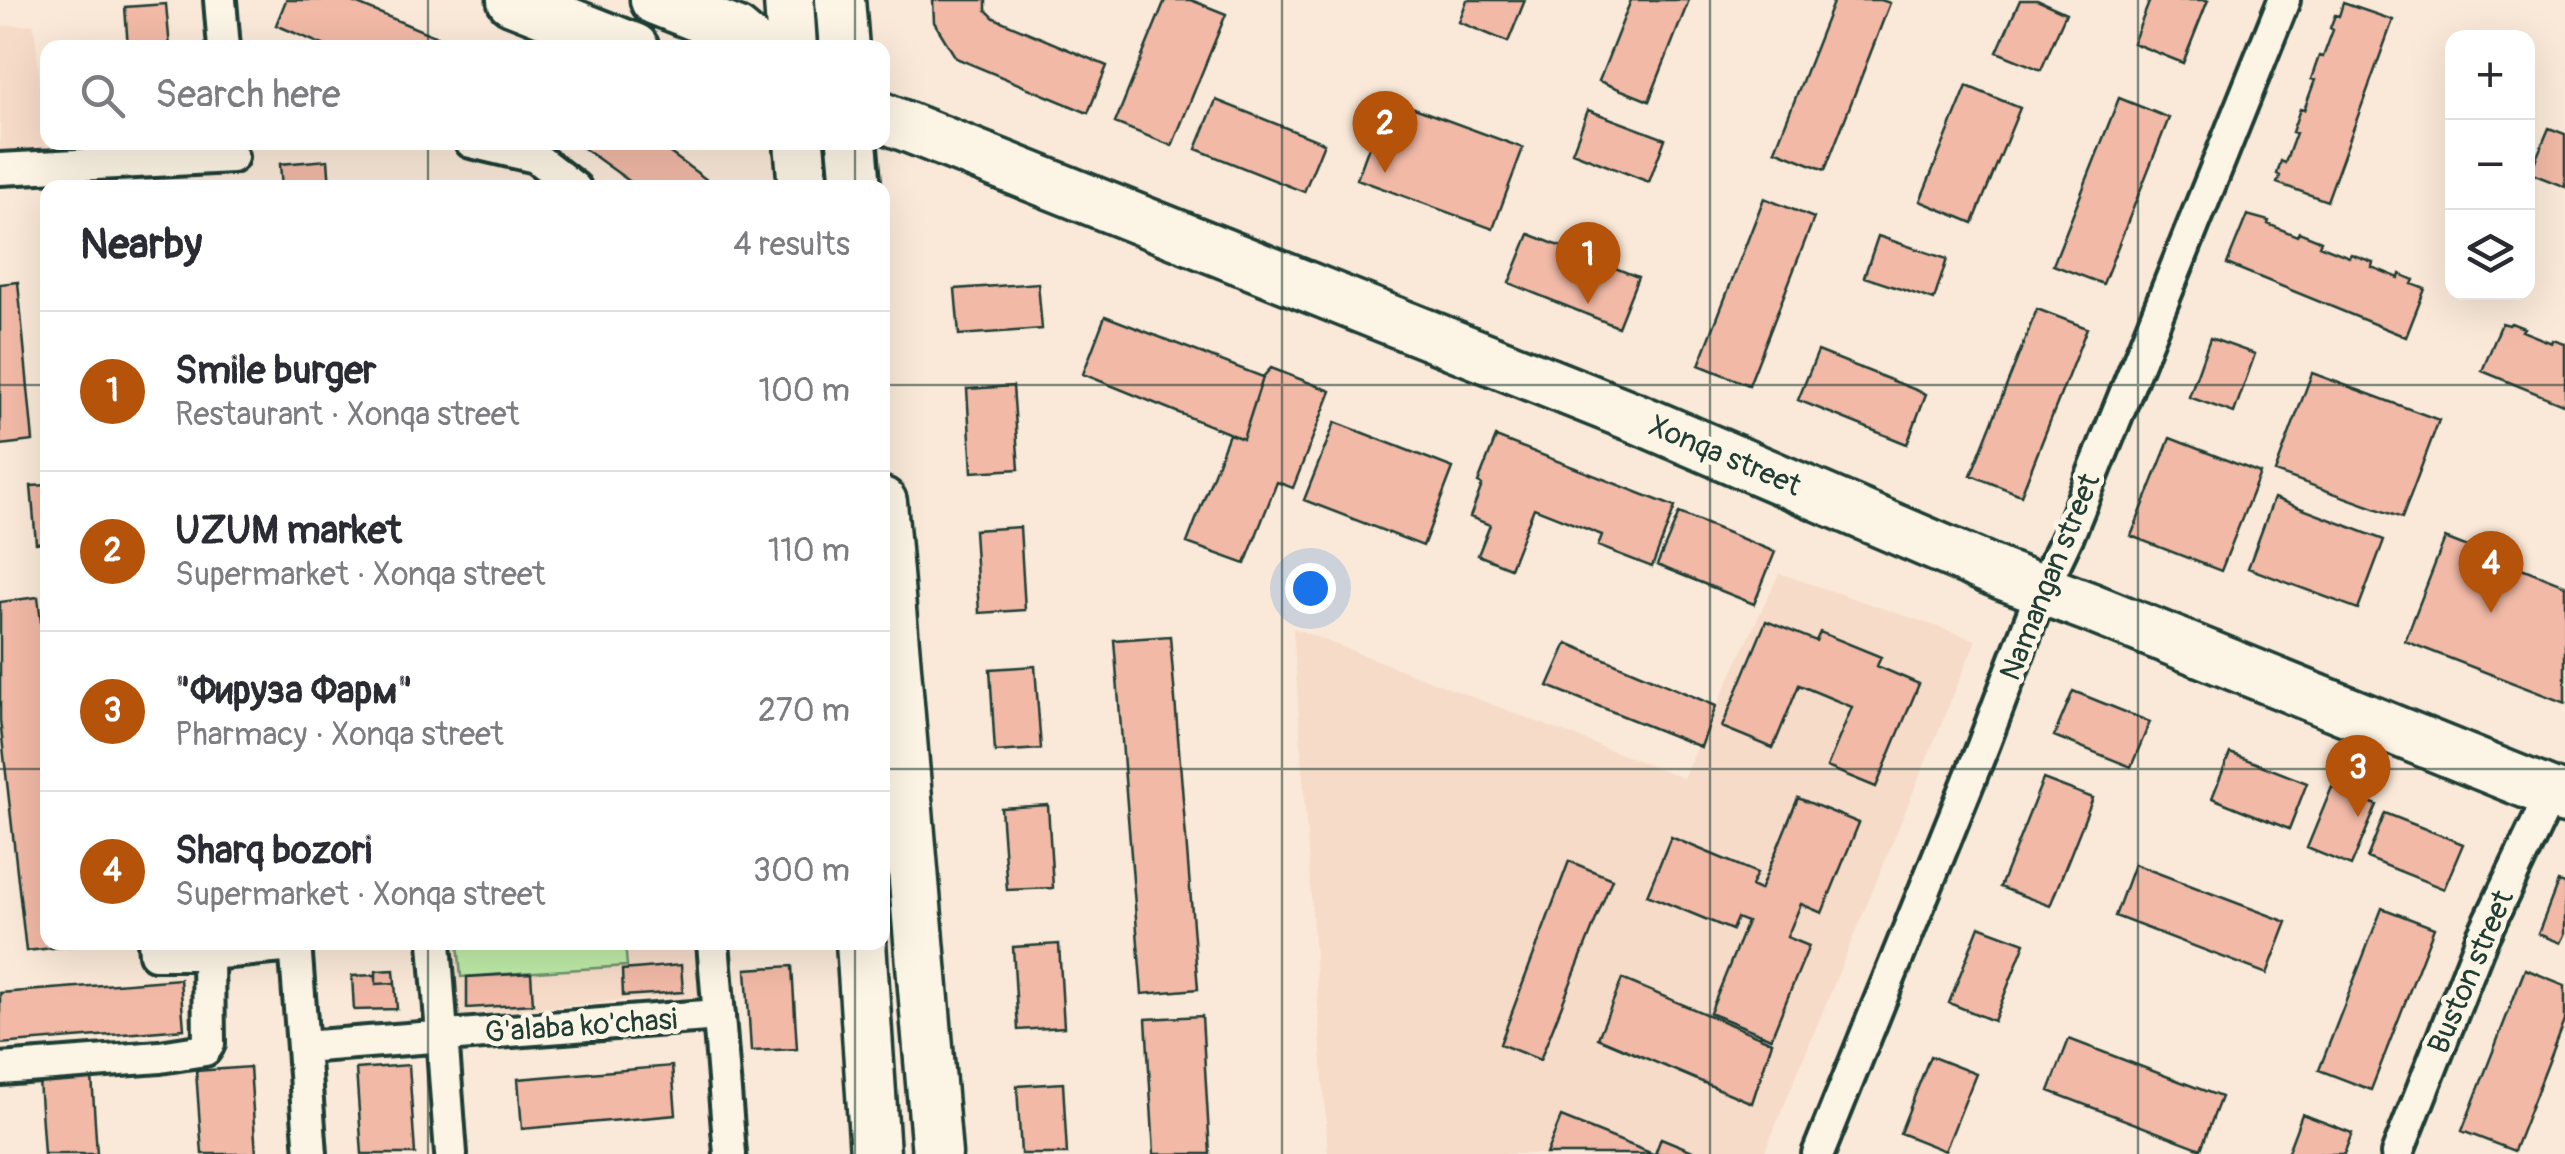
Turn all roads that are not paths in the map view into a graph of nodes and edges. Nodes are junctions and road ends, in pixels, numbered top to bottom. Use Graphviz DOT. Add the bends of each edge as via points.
graph roads {
  1 [pos="220,0"];
  2 [pos="512,0"];
  3 [pos="655,0"];
  4 [pos="788,0"];
  5 [pos="840,0"];
  6 [pos="2284,0"];
  7 [pos="223,40"];
  8 [pos="614,40"];
  9 [pos="746,40"];
  10 [pos="791,40"];
  11 [pos="843,40"];
  12 [pos="890,120"];
  13 [pos="232,150"];
  14 [pos="505,150"];
  15 [pos="800,150"];
  16 [pos="853,150"];
  17 [pos="0,169"];
  18 [pos="234,180"];
  19 [pos="565,180"];
  20 [pos="802,180"];
  21 [pos="855,180"];
  22 [pos="2042,590"];
  23 [pos="890,597"];
  24 [pos="2558,796"];
  25 [pos="155,950"];
  26 [pos="243,950"];
  27 [pos="295,950"];
  28 [pos="436,950"];
  29 [pos="714,950"];
  30 [pos="862,950"];
  31 [pos="208,954"];
  32 [pos="719,1015"];
  33 [pos="442,1036"];
  34 [pos="303,1046"];
  35 [pos="0,1069"];
  36 [pos="311,1154"];
  37 [pos="451,1154"];
  38 [pos="730,1154"];
  39 [pos="875,1154"];
  40 [pos="937,1154"];
  41 [pos="1818,1154"];
  42 [pos="2397,1154"];
  1 -- 7 [label="street"];
  2 -- 8 [label="main road"];
  3 -- 9 [label="main road"];
  4 -- 10 [label="main road"];
  5 -- 11 [label="main road"];
  6 -- 22 [label="street, Namangan street"];
  12 -- 22 [label="main road, Xonqa street" via="1616,409"];
  13 -- 17 [label="street"];
  13 -- 18 [label="street"];
  14 -- 19 [label="street" via="535,157"];
  15 -- 20 [label="main road"];
  16 -- 21 [label="main road"];
  22 -- 24 [label="main road, Xonqa street"];
  22 -- 41 [label="street, Namangan street"];
  23 -- 40 [label="main road"];
  24 -- 42 [label="street, Buston street" via="2482,938"];
  25 -- 31 [label="street"];
  26 -- 31 [label="street"];
  27 -- 34 [label="street"];
  28 -- 33 [label="street, G'alaba ko'chasi"];
  29 -- 32 [label="street, G'alaba ko'chasi"];
  30 -- 39 [label="main road"];
  31 -- 35 [label="street" via="205,1050"];
  32 -- 33 [label="street, G'alaba ko'chasi"];
  32 -- 38 [label="street, G'alaba ko'chasi"];
  33 -- 34 [label="street, G'alaba ko'chasi"];
  33 -- 37 [label="street, G'alaba ko'chasi"];
  34 -- 36 [label="street"];
}
